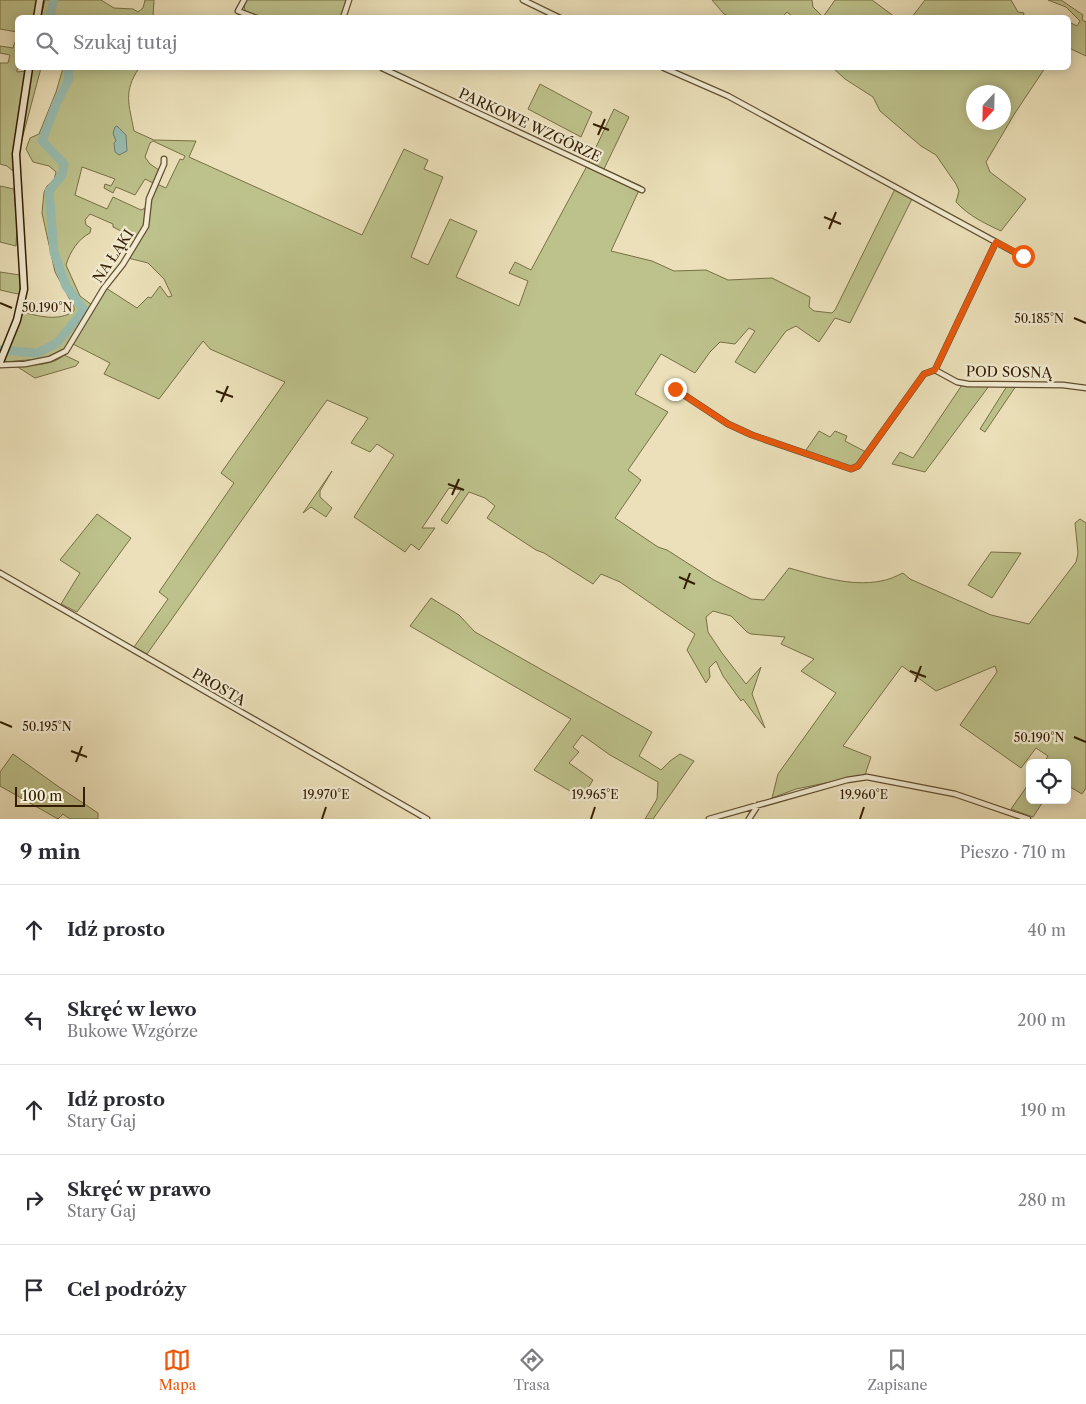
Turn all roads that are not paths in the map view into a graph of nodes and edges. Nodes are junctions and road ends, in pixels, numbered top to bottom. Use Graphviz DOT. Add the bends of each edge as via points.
graph roads {
  1 [pos="40,0"];
  2 [pos="244,0"];
  3 [pos="349,0"];
  4 [pos="523,0"];
  5 [pos="38,15"];
  6 [pos="248,15"];
  7 [pos="344,15"];
  8 [pos="554,15"];
  9 [pos="29,70"];
  10 [pos="386,70"];
  11 [pos="669,70"];
  12 [pos="164,159"];
  13 [pos="642,190"];
  14 [pos="996,242"];
  15 [pos="1027,259"];
  16 [pos="0,362"];
  17 [pos="935,370"];
  18 [pos="1086,388"];
  19 [pos="675,389"];
  20 [pos="0,573"];
  21 [pos="758,805"];
  22 [pos="427,819"];
  23 [pos="709,819"];
  24 [pos="749,819"];
  25 [pos="1028,819"];
  1 -- 5 [label="street"];
  2 -- 6 [label="street" via="238,11"];
  3 -- 7 [label="street"];
  4 -- 8 [label="street"];
  9 -- 16 [label="street" via="16,154 24,289 17,320"];
  10 -- 13 [label="street, PARKOWE WZGÓRZE"];
  11 -- 14 [label="street" via="728,96"];
  12 -- 16 [label="street, NA ŁĄKI" via="149,200 146,226 66,352 25,364"];
  14 -- 15 [label="street"];
  14 -- 17 [label="street"];
  17 -- 18 [label="street, POD SOSNĄ" via="968,384"];
  17 -- 19 [label="street" via="924,374 858,466 851,469 752,435 728,424"];
  20 -- 22 [label="street, PROSTA"];
  21 -- 23 [label="street"];
  21 -- 24 [label="street"];
  21 -- 25 [label="street" via="868,777 955,794"];
}
